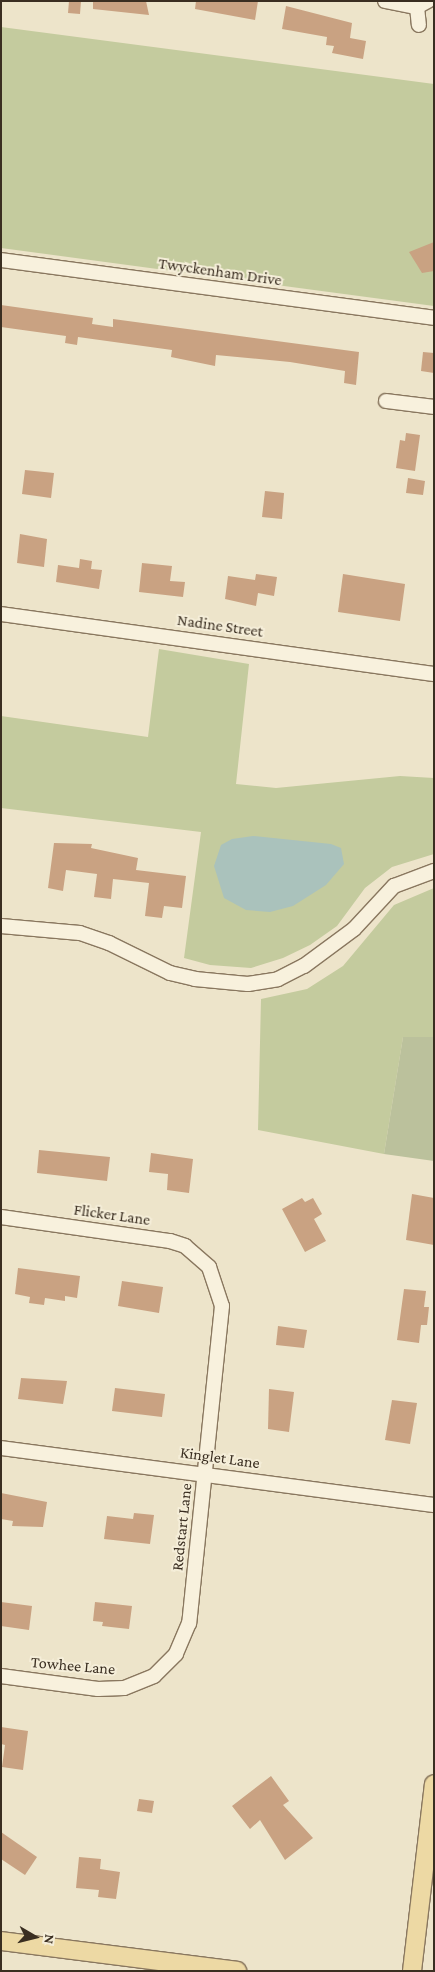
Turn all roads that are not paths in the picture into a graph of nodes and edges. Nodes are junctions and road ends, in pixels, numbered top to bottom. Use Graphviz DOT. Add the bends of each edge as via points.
graph roads {
  1 [pos="385,1"];
  2 [pos="423,4"];
  3 [pos="419,25"];
  4 [pos="1,260"];
  5 [pos="434,318"];
  6 [pos="386,401"];
  7 [pos="434,407"];
  8 [pos="1,614"];
  9 [pos="434,674"];
  10 [pos="434,871"];
  11 [pos="1,926"];
  12 [pos="1,1217"];
  13 [pos="210,1267"];
  14 [pos="1,1448"];
  15 [pos="205,1474"];
  16 [pos="434,1505"];
  17 [pos="166,1666"];
  18 [pos="1,1676"];
  19 [pos="434,1784"];
  20 [pos="1,1941"];
  21 [pos="237,1971"];
  22 [pos="412,1971"];
  1 -- 2 [label="street"];
  2 -- 3 [label="street"];
  4 -- 5 [label="street, Twyckenham Drive"];
  6 -- 7 [label="street"];
  8 -- 9 [label="street, Nadine Street"];
  10 -- 11 [label="street" via="394,886 354,929 304,966 278,979 248,984 170,973 109,943 80,934"];
  12 -- 13 [label="street, Flicker Lane" via="170,1241 191,1249"];
  13 -- 15 [label="street, Redstart Lane" via="219,1289 222,1325"];
  14 -- 15 [label="street, Kinglet Lane"];
  15 -- 16 [label="street, Kinglet Lane"];
  15 -- 17 [label="street, Redstart Lane" via="189,1623 184,1641"];
  17 -- 18 [label="street, Towhee Lane" via="140,1683 111,1689"];
  19 -- 22 [label="main road"];
  20 -- 21 [label="main road"];
}
